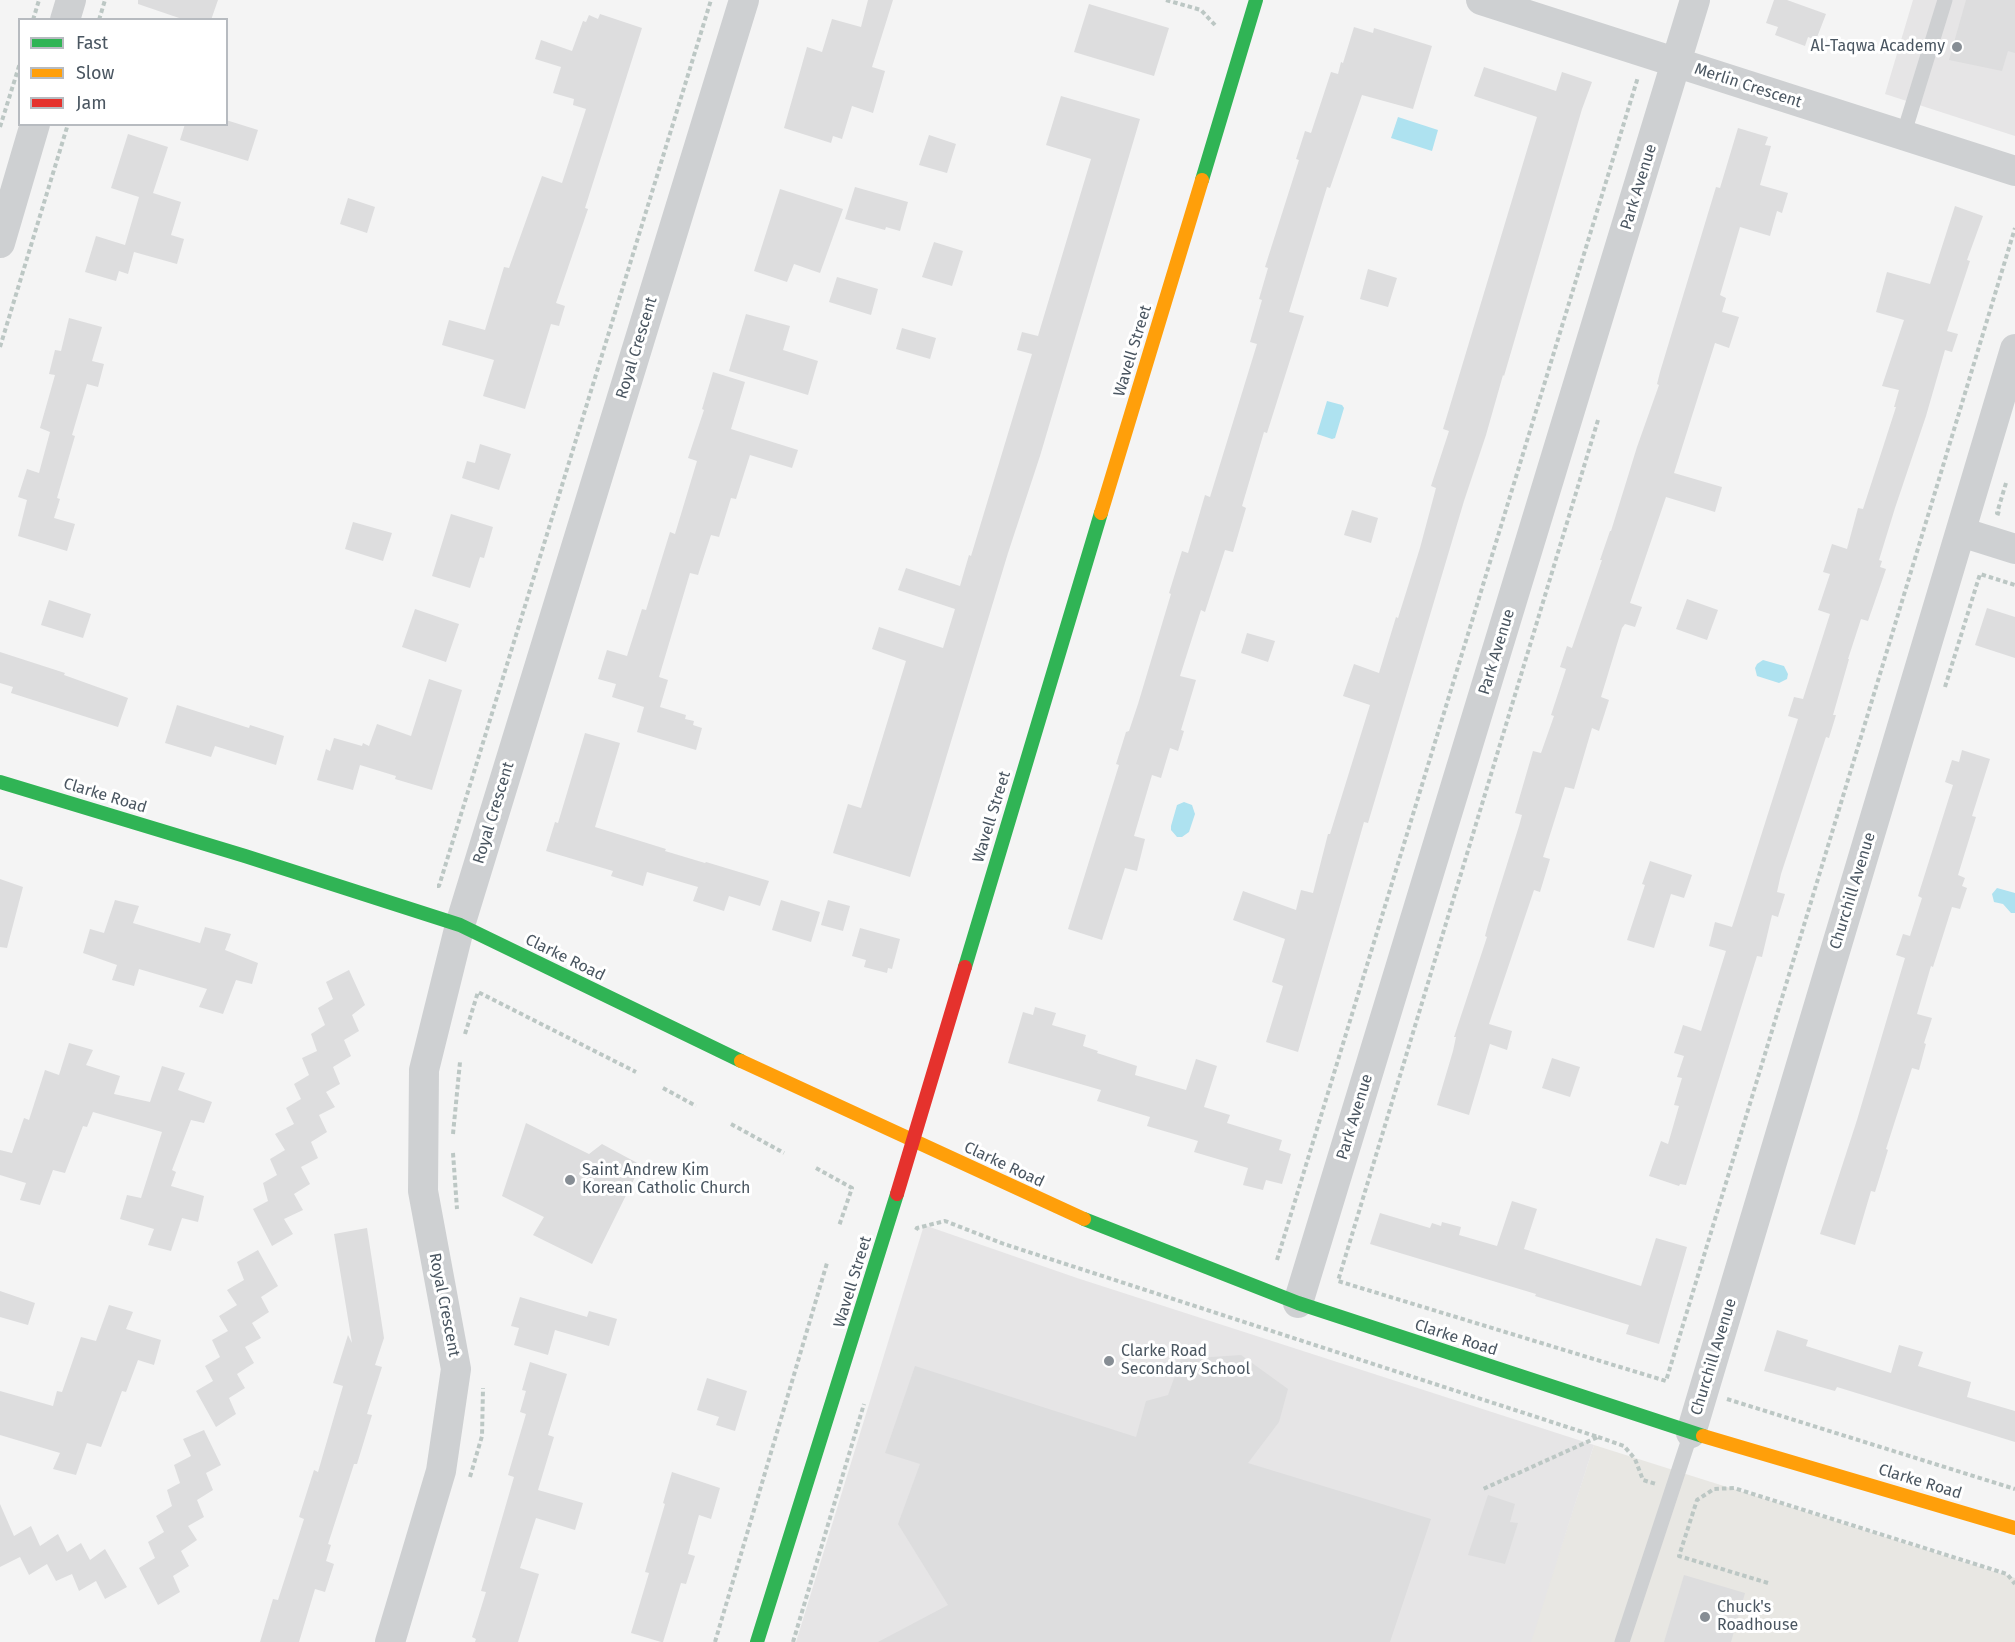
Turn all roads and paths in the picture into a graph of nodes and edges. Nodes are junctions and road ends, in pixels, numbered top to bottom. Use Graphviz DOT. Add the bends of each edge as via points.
graph roads {
  1 [pos="39,0"];
  2 [pos="71,0"];
  3 [pos="105,0"];
  4 [pos="711,0"];
  5 [pos="744,0"];
  6 [pos="1166,0"];
  7 [pos="1256,0"];
  8 [pos="1481,0"];
  9 [pos="1695,0"];
  10 [pos="1945,0"];
  11 [pos="34,18"];
  12 [pos="66,18"];
  13 [pos="100,18"];
  14 [pos="1215,25"];
  15 [pos="1676,63"];
  16 [pos="18,69"];
  17 [pos="1638,76"];
  18 [pos="34,126"];
  19 [pos="67,126"];
  20 [pos="0,127"];
  21 [pos="1903,136"];
  22 [pos="2015,171"];
  23 [pos="2015,228"];
  24 [pos="0,243"];
  25 [pos="0,347"];
  26 [pos="2015,349"];
  27 [pos="1601,412"];
  28 [pos="2009,473"];
  29 [pos="2006,516"];
  30 [pos="1960,532"];
  31 [pos="2015,549"];
  32 [pos="2015,585"];
  33 [pos="1945,688"];
  34 [pos="0,782"];
  35 [pos="428,883"];
  36 [pos="460,925"];
  37 [pos="465,1034"];
  38 [pos="460,1062"];
  39 [pos="636,1072"];
  40 [pos="663,1088"];
  41 [pos="696,1106"];
  42 [pos="731,1124"];
  43 [pos="453,1136"];
  44 [pos="914,1141"];
  45 [pos="452,1148"];
  46 [pos="784,1153"];
  47 [pos="816,1168"];
  48 [pos="457,1209"];
  49 [pos="839,1226"];
  50 [pos="913,1239"];
  51 [pos="1277,1260"];
  52 [pos="827,1263"];
  53 [pos="1298,1303"];
  54 [pos="1730,1388"];
  55 [pos="867,1396"];
  56 [pos="1691,1433"];
  57 [pos="1598,1437"];
  58 [pos="1673,1488"];
  59 [pos="2015,1489"];
  60 [pos="1481,1491"];
  61 [pos="2015,1528"];
  62 [pos="1768,1583"];
  63 [pos="2015,1584"];
  64 [pos="390,1642"];
  65 [pos="715,1642"];
  66 [pos="757,1642"];
  67 [pos="793,1642"];
  68 [pos="1622,1642"];
  1 -- 11 [label="path"];
  2 -- 12 [label="street"];
  3 -- 13 [label="path"];
  4 -- 35 [label="path" via="439,886"];
  5 -- 36 [label="street, Royal Crescent"];
  6 -- 14 [label="path" via="1201,10"];
  7 -- 44 [label="main road, Wavell Street"];
  8 -- 15 [label="street, Merlin Crescent"];
  9 -- 15 [label="street, Park Avenue"];
  10 -- 21 [label="lane"];
  15 -- 21 [label="street, Merlin Crescent"];
  15 -- 53 [label="street, Park Avenue"];
  16 -- 20 [label="path"];
  17 -- 51 [label="path"];
  18 -- 24 [label="street"];
  19 -- 25 [label="path"];
  21 -- 22 [label="street, Merlin Crescent"];
  23 -- 27 [label="path" via="1666,1381 1338,1281"];
  26 -- 30 [label="street, Churchill Avenue"];
  28 -- 29 [label="path" via="1997,513"];
  30 -- 31 [label="street"];
  30 -- 56 [label="street, Churchill Avenue"];
  32 -- 33 [label="path" via="1980,574"];
  34 -- 36 [label="main road, Clarke Road"];
  36 -- 44 [label="main road, Clarke Road"];
  36 -- 64 [label="street, Royal Crescent" via="424,1070 423,1191 456,1369 441,1471"];
  37 -- 39 [label="path" via="478,992"];
  38 -- 43 [label="path"];
  40 -- 41 [label="path"];
  42 -- 46 [label="path"];
  44 -- 53 [label="main road, Clarke Road" via="1074,1215"];
  44 -- 66 [label="main road, Wavell Street"];
  45 -- 48 [label="path"];
  47 -- 49 [label="path" via="852,1188"];
  50 -- 57 [label="path" via="917,1228 945,1221 1014,1247"];
  52 -- 65 [label="path"];
  53 -- 56 [label="main road, Clarke Road"];
  54 -- 59 [label="path" via="1726,1399"];
  55 -- 67 [label="path"];
  56 -- 58 [label="lane"];
  56 -- 61 [label="main road, Clarke Road"];
  57 -- 58 [label="path" via="1624,1446 1643,1480"];
  57 -- 60 [label="path"];
  58 -- 68 [label="lane"];
  62 -- 63 [label="path" via="1679,1556 1697,1500 1714,1489 1734,1488 2007,1574"];
}
